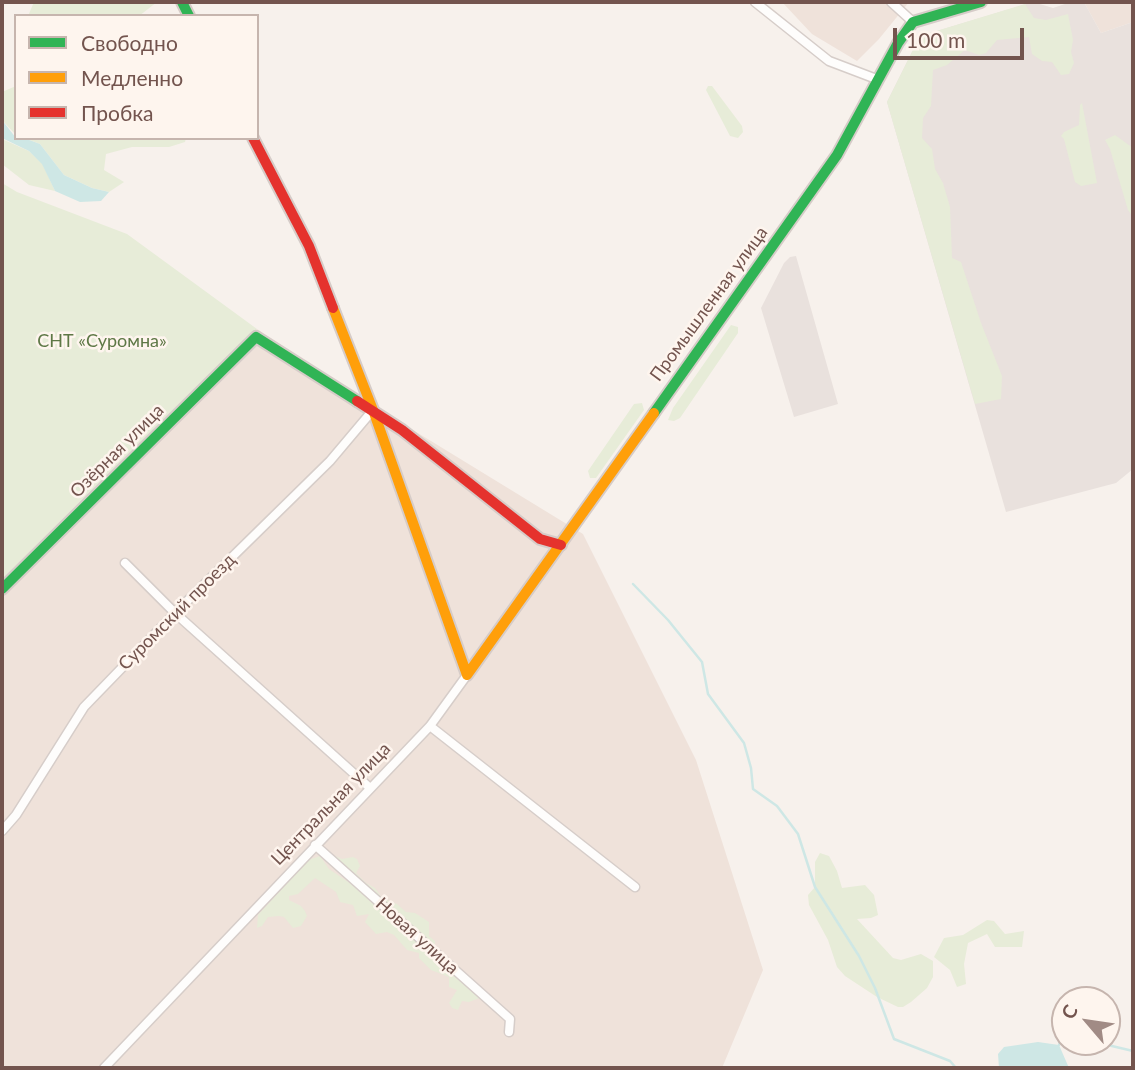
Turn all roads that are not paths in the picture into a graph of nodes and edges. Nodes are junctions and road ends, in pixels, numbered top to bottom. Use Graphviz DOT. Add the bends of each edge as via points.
graph roads {
  1 [pos="755,2"];
  2 [pos="891,2"];
  3 [pos="981,2"];
  4 [pos="913,22"];
  5 [pos="879,80"];
  6 [pos="254,140"];
  7 [pos="373,410"];
  8 [pos="561,545"];
  9 [pos="125,564"];
  10 [pos="2,589"];
  11 [pos="175,613"];
  12 [pos="467,675"];
  13 [pos="430,726"];
  14 [pos="370,788"];
  15 [pos="2,831"];
  16 [pos="315,845"];
  17 [pos="635,887"];
  18 [pos="509,1032"];
  19 [pos="104,1068"];
  1 -- 5 [label="street" via="830,61"];
  2 -- 4 [label="street"];
  3 -- 4 [label="street"];
  4 -- 5 [label="street, Промышленная улица"];
  5 -- 8 [label="street, Промышленная улица" via="837,155"];
  6 -- 7 [label="street" via="309,246"];
  7 -- 8 [label="street" via="540,539"];
  7 -- 10 [label="street, Озёрная улица" via="256,337"];
  7 -- 11 [label="street, Суромский проезд" via="330,461"];
  7 -- 12 [label="street"];
  8 -- 12 [label="street, Центральная улица"];
  9 -- 11 [label="street"];
  11 -- 14 [label="street"];
  11 -- 15 [label="street, Суромский проезд" via="84,707"];
  12 -- 13 [label="street, Центральная улица"];
  13 -- 14 [label="street, Центральная улица"];
  13 -- 17 [label="street"];
  14 -- 16 [label="street, Центральная улица"];
  16 -- 18 [label="street, Новая улица" via="509,1019"];
  16 -- 19 [label="street, Центральная улица"];
}
